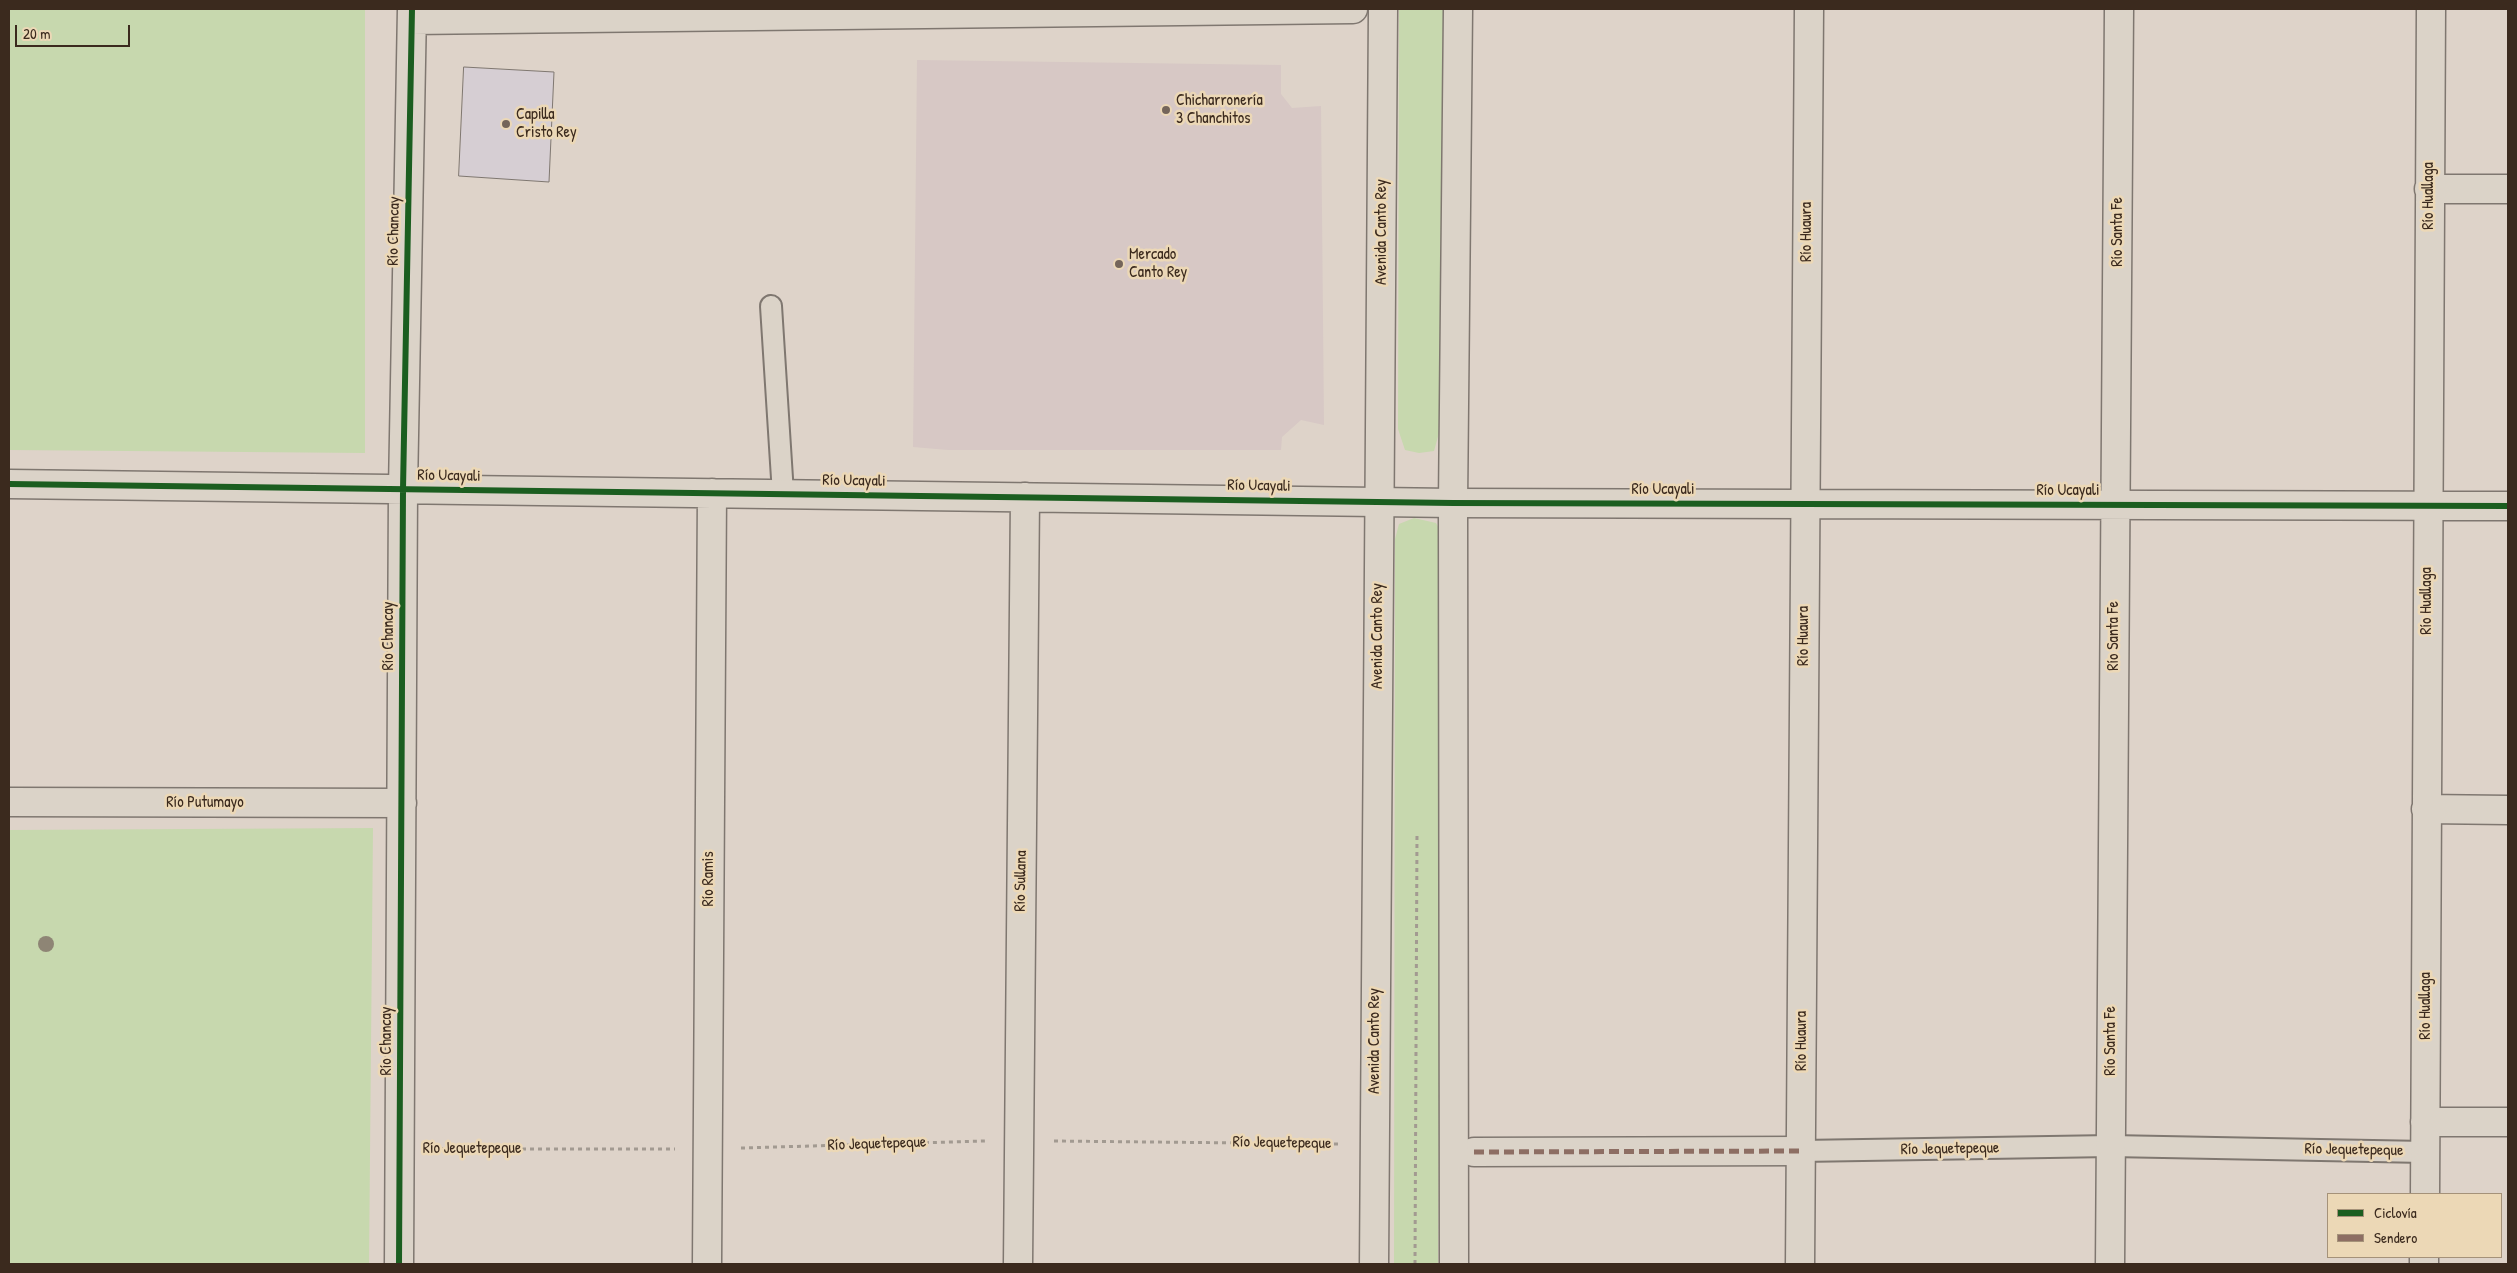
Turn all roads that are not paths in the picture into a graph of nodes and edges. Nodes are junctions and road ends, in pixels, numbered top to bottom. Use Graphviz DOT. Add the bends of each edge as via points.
graph roads {
  1 [pos="1353,9"];
  2 [pos="1383,9"];
  3 [pos="1458,9"];
  4 [pos="1809,9"];
  5 [pos="2120,9"];
  6 [pos="2431,9"];
  7 [pos="1026,11"];
  8 [pos="710,12"];
  9 [pos="412,14"];
  10 [pos="2508,189"];
  11 [pos="2429,190"];
  12 [pos="771,306"];
  13 [pos="9,484"];
  14 [pos="404,489"];
  15 [pos="712,493"];
  16 [pos="783,494"];
  17 [pos="1025,497"];
  18 [pos="1380,501"];
  19 [pos="1453,503"];
  20 [pos="1805,504"];
  21 [pos="2115,505"];
  22 [pos="2427,506"];
  23 [pos="2508,506"];
  24 [pos="9,802"];
  25 [pos="402,803"];
  26 [pos="2426,810"];
  27 [pos="2508,810"];
  28 [pos="2425,1122"];
  29 [pos="2508,1122"];
  30 [pos="2111,1146"];
  31 [pos="1801,1151"];
  32 [pos="1474,1152"];
  33 [pos="2425,1152"];
  34 [pos="2425,1193"];
  35 [pos="400,1264"];
  36 [pos="707,1264"];
  37 [pos="1018,1264"];
  38 [pos="1374,1264"];
  39 [pos="1454,1264"];
  40 [pos="1800,1264"];
  41 [pos="2110,1264"];
  1 -- 7 [label="street"];
  2 -- 18 [label="street, Avenida Canto Rey"];
  3 -- 19 [label="street"];
  4 -- 20 [label="street, Río Huaura"];
  5 -- 21 [label="street, Río Santa Fe"];
  6 -- 11 [label="street, Río Huallaga"];
  7 -- 8 [label="street"];
  8 -- 9 [label="street"];
  9 -- 14 [label="street, Río Chancay"];
  10 -- 11 [label="street"];
  11 -- 22 [label="street, Río Huallaga"];
  12 -- 16 [label="lane"];
  13 -- 14 [label="street, Río Ucayali"];
  14 -- 15 [label="street, Río Ucayali"];
  14 -- 25 [label="street, Río Chancay"];
  15 -- 16 [label="street, Río Ucayali"];
  15 -- 36 [label="street, Río Ramis"];
  16 -- 17 [label="street, Río Ucayali"];
  17 -- 18 [label="street, Río Ucayali"];
  17 -- 37 [label="street, Río Sullana"];
  18 -- 19 [label="street, Río Ucayali"];
  18 -- 38 [label="street, Avenida Canto Rey"];
  19 -- 20 [label="street, Río Ucayali"];
  19 -- 39 [label="street"];
  20 -- 21 [label="street, Río Ucayali"];
  20 -- 31 [label="street, Río Huaura"];
  21 -- 22 [label="street, Río Ucayali"];
  21 -- 30 [label="street, Río Santa Fe"];
  22 -- 23 [label="street, Río Ucayali"];
  22 -- 26 [label="street, Río Huallaga"];
  24 -- 25 [label="street, Río Putumayo"];
  25 -- 35 [label="street, Río Chancay"];
  26 -- 27 [label="street"];
  26 -- 28 [label="street, Río Huallaga"];
  28 -- 29 [label="street"];
  28 -- 33 [label="street, Río Huallaga"];
  30 -- 31 [label="lane, Río Jequetepeque"];
  30 -- 33 [label="lane, Río Jequetepeque"];
  30 -- 41 [label="street, Río Santa Fe"];
  31 -- 32 [label="street, Río Jequetepeque"];
  31 -- 40 [label="street, Río Huaura"];
  33 -- 34 [label="street, Río Huallaga"];
}
